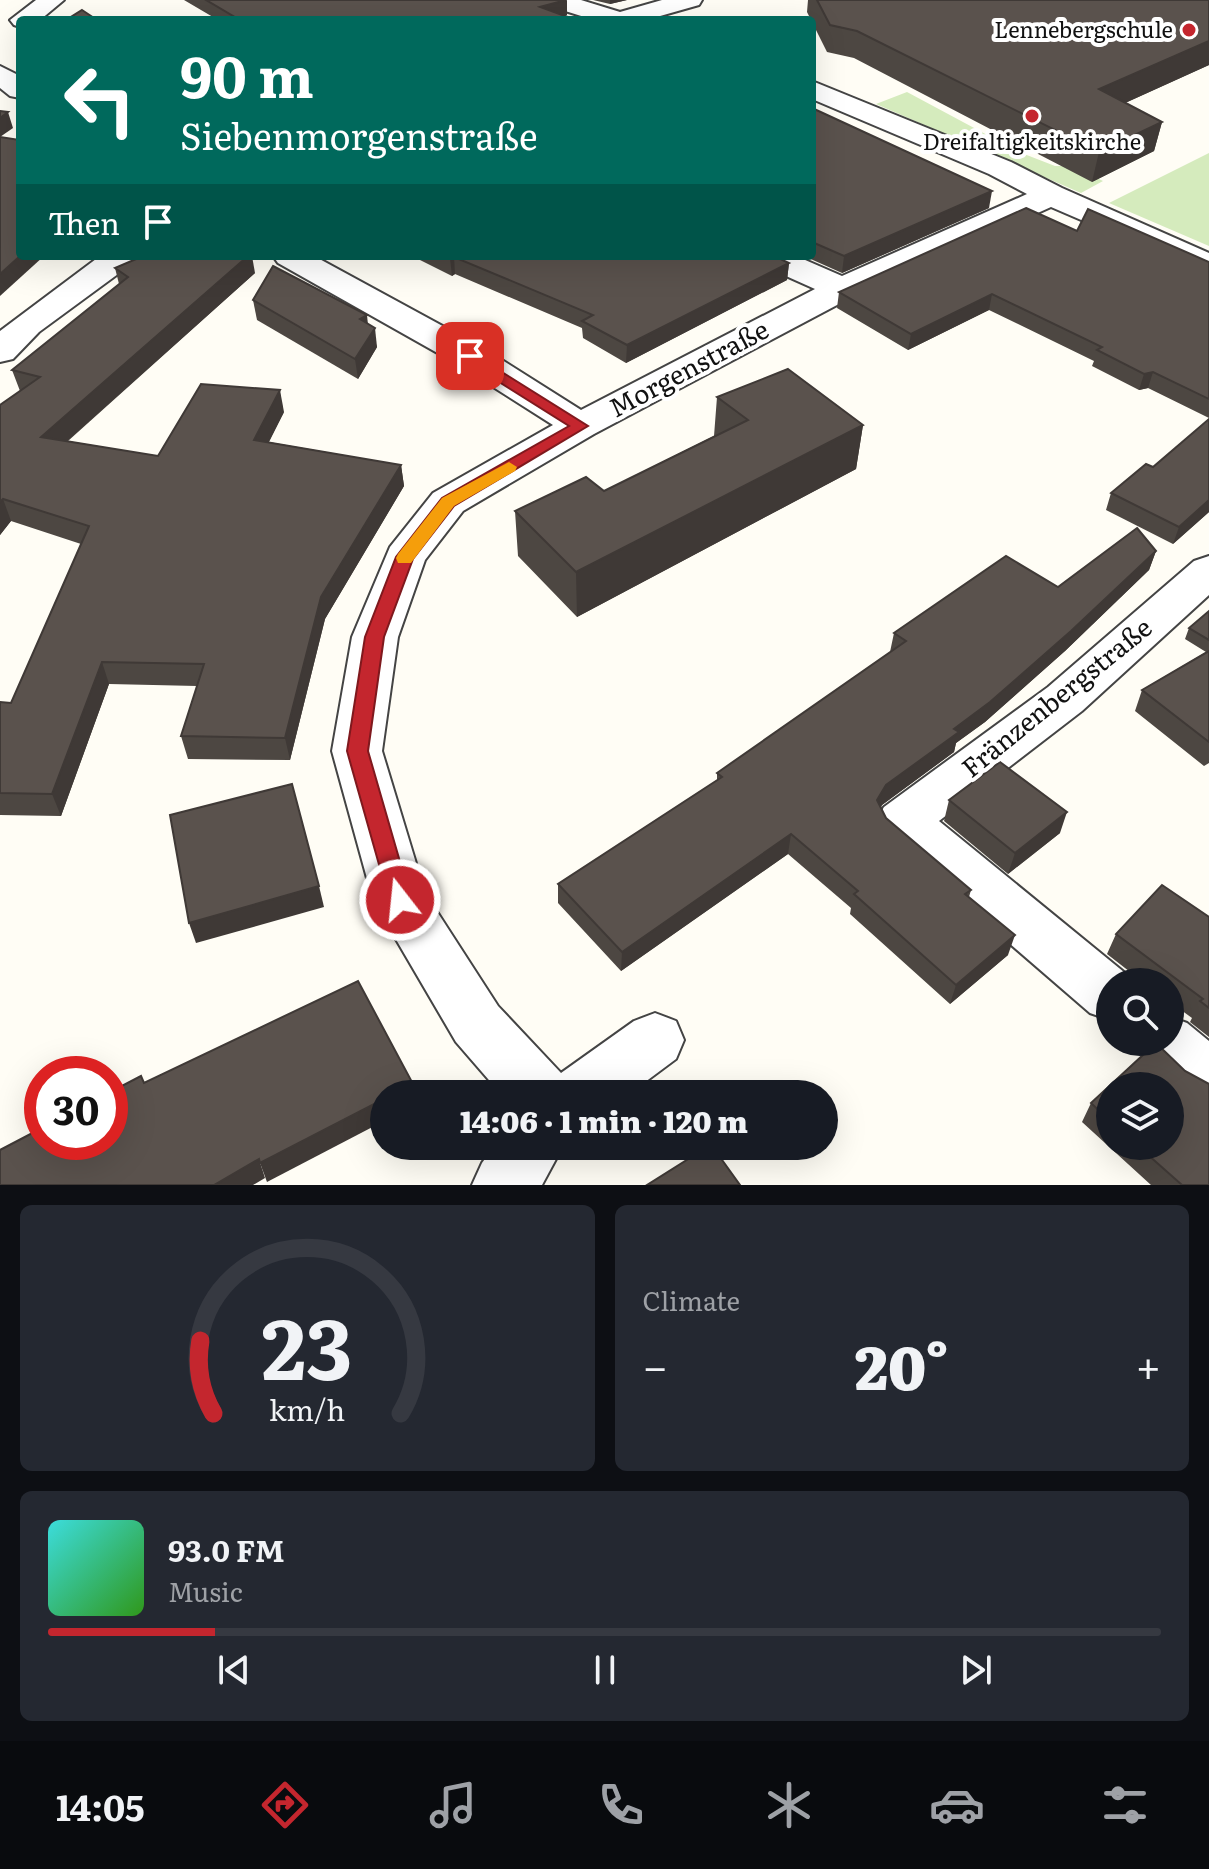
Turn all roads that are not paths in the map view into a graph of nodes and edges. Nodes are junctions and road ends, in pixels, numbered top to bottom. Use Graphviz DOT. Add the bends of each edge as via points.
graph roads {
  1 [pos="52,0"];
  2 [pos="555,0"];
  3 [pos="690,0"];
  4 [pos="29,16"];
  5 [pos="606,16"];
  6 [pos="633,16"];
  7 [pos="16,26"];
  8 [pos="0,38"];
  9 [pos="0,74"];
  10 [pos="16,87"];
  11 [pos="816,91"];
  12 [pos="1051,195"];
  13 [pos="116,260"];
  14 [pos="297,260"];
  15 [pos="778,260"];
  16 [pos="1209,265"];
  17 [pos="842,289"];
  18 [pos="0,351"];
  19 [pos="580,426"];
  20 [pos="1209,571"];
  21 [pos="1096,983"];
  22 [pos="655,1040"];
  23 [pos="1183,1056"];
  24 [pos="1209,1078"];
  25 [pos="527,1080"];
  26 [pos="600,1080"];
  27 [pos="522,1160"];
  28 [pos="504,1185"];
  1 -- 4 [label="street"];
  2 -- 5 [label="street"];
  3 -- 6 [label="street"];
  7 -- 8 [label="street"];
  9 -- 10 [label="street"];
  11 -- 12 [label="street"];
  12 -- 16 [label="street"];
  12 -- 17 [label="street, Morgenstraße"];
  13 -- 18 [label="street"];
  14 -- 19 [label="street" via="470,356"];
  15 -- 17 [label="street"];
  17 -- 19 [label="street, Morgenstraße"];
  19 -- 25 [label="street, Morgenstraße" via="448,502 405,557 375,637 357,751 400,900 477,1024"];
  20 -- 21 [label="street, Fränzenbergstraße" via="1065,699 902,821"];
  22 -- 26 [label="street"];
  23 -- 24 [label="street"];
  27 -- 28 [label="street"];
}
